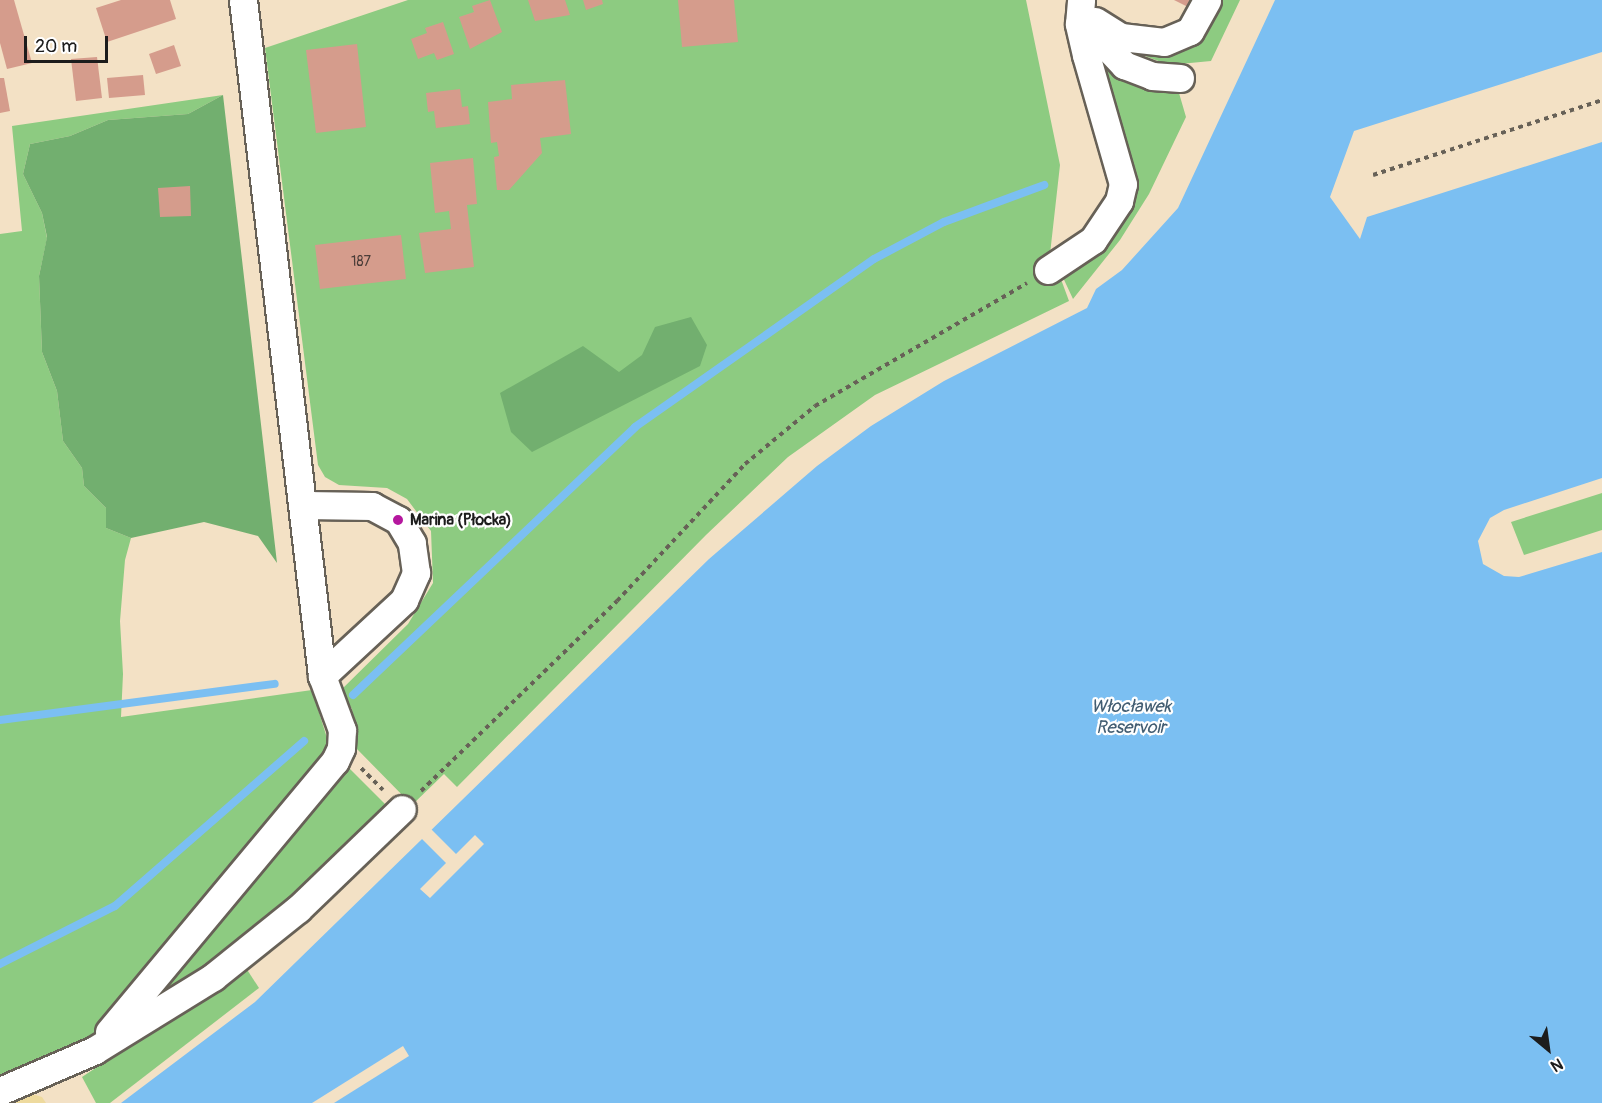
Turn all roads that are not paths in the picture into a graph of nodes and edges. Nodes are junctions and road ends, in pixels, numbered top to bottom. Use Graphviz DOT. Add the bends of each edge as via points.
graph roads {
  1 [pos="243,0"];
  2 [pos="1208,0"];
  3 [pos="1089,7"];
  4 [pos="1180,78"];
  5 [pos="1048,270"];
  6 [pos="305,505"];
  7 [pos="322,676"];
  8 [pos="402,809"];
  9 [pos="94,1050"];
  10 [pos="0,1091"];
  1 -- 6 [label="lane"];
  2 -- 3 [label="lane" via="1190,30 1164,42 1121,37"];
  3 -- 4 [label="lane" via="1110,50 1124,65 1152,75"];
  3 -- 5 [label="lane" via="1079,24 1123,184 1119,201 1093,240"];
  6 -- 7 [label="lane"];
  6 -- 7 [label="lane" via="372,506 398,520 412,543 416,573 404,600"];
  7 -- 9 [label="lane" via="342,730 341,748"];
  8 -- 9 [label="lane" via="298,909 249,950"];
  9 -- 10 [label="lane"];
}
